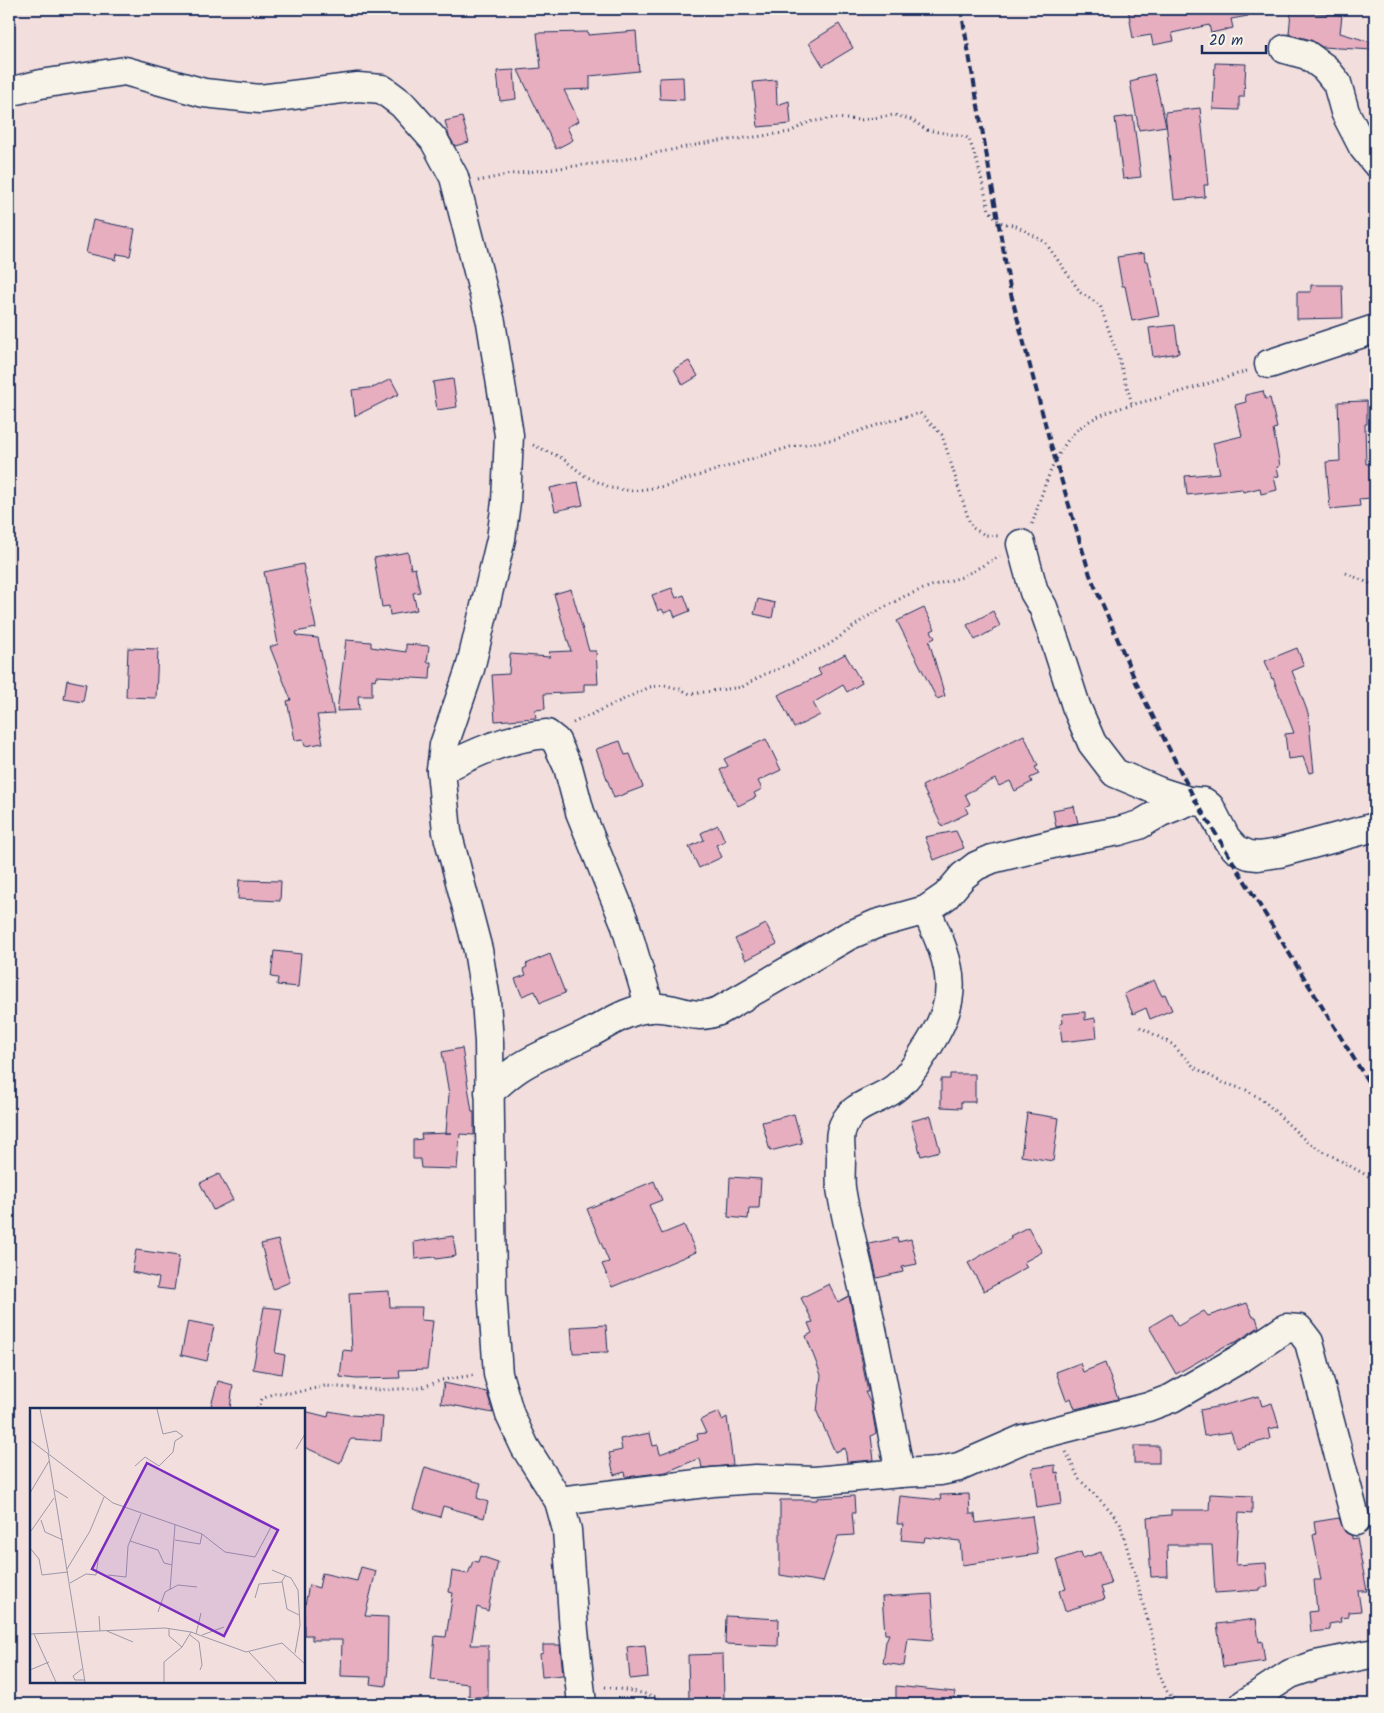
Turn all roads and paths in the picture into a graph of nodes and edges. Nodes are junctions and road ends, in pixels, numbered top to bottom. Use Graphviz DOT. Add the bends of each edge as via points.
graph roads {
  1 [pos="1285,49"];
  2 [pos="9,92"];
  3 [pos="1375,162"];
  4 [pos="456,187"];
  5 [pos="1375,329"];
  6 [pos="1269,364"];
  7 [pos="1132,404"];
  8 [pos="509,435"];
  9 [pos="1020,544"];
  10 [pos="1346,573"];
  11 [pos="1375,586"];
  12 [pos="547,734"];
  13 [pos="440,770"];
  14 [pos="1189,801"];
  15 [pos="1375,827"];
  16 [pos="926,910"];
  17 [pos="650,1008"];
  18 [pos="1140,1027"];
  19 [pos="489,1092"];
  20 [pos="1375,1180"];
  21 [pos="498,1374"];
  22 [pos="258,1408"];
  23 [pos="1057,1430"];
  24 [pos="900,1473"];
  25 [pos="559,1501"];
  26 [pos="1356,1521"];
  27 [pos="1375,1653"];
  28 [pos="580,1694"];
  29 [pos="675,1704"];
  30 [pos="1177,1704"];
  31 [pos="1244,1704"];
  1 -- 3 [label="street" via="1307,55 1325,68 1337,83 1346,112 1363,147"];
  2 -- 4 [label="street" via="125,70 204,93 260,99 358,87 382,89 402,104 434,140"];
  4 -- 7 [label="path" via="510,174 616,161 711,142 790,132 809,122 834,118 861,120 894,115 910,119 926,130 969,138 988,210 999,222 1016,226 1045,242 1081,293 1100,305"];
  4 -- 8 [label="street" via="491,322"];
  5 -- 6 [label="street"];
  6 -- 7 [label="path"];
  7 -- 9 [label="path" via="1102,414 1069,438 1055,459 1030,527"];
  8 -- 9 [label="path" via="562,458 585,476 611,488 633,491 665,486 790,447 836,440 920,413 942,435 971,527 985,535 999,536"];
  8 -- 13 [label="street" via="501,539 470,669 444,746"];
  9 -- 12 [label="path" via="962,577 905,596 865,618 830,644 742,687 690,694 664,685 650,687"];
  9 -- 14 [label="street" via="1034,592 1043,607 1076,706 1092,743 1115,773"];
  10 -- 11 [label="path"];
  12 -- 13 [label="street" via="501,744"];
  12 -- 17 [label="street" via="556,741 568,767 580,812 625,923"];
  13 -- 19 [label="street" via="447,832 478,950 485,992"];
  14 -- 15 [label="street" via="1204,802 1210,807 1226,838 1236,849 1249,855 1279,853"];
  14 -- 16 [label="street" via="1119,831 992,858 963,876 946,896"];
  16 -- 17 [label="street" via="876,924 848,936 708,1015"];
  16 -- 24 [label="street" via="950,972 947,1010 933,1040 901,1083 857,1108 845,1119 840,1134 841,1187"];
  17 -- 19 [label="street" via="630,1012 542,1054 518,1068"];
  18 -- 20 [label="path" via="1172,1044 1194,1066 1264,1101 1307,1142"];
  19 -- 21 [label="street" via="492,1291"];
  21 -- 22 [label="path" via="442,1380 420,1388 378,1390 325,1386 274,1393 262,1400"];
  21 -- 25 [label="street" via="510,1415 525,1447"];
  23 -- 24 [label="street" via="1023,1439 959,1467"];
  23 -- 26 [label="street" via="1172,1398 1242,1358 1286,1328 1299,1329 1310,1342"];
  23 -- 30 [label="path" via="1079,1479 1120,1523 1158,1671 1166,1690"];
  24 -- 25 [label="street" via="815,1481 756,1479 712,1482"];
  25 -- 28 [label="street" via="567,1530"];
  27 -- 31 [label="street" via="1316,1665 1290,1674"];
  28 -- 29 [label="path" via="638,1692"];
}
